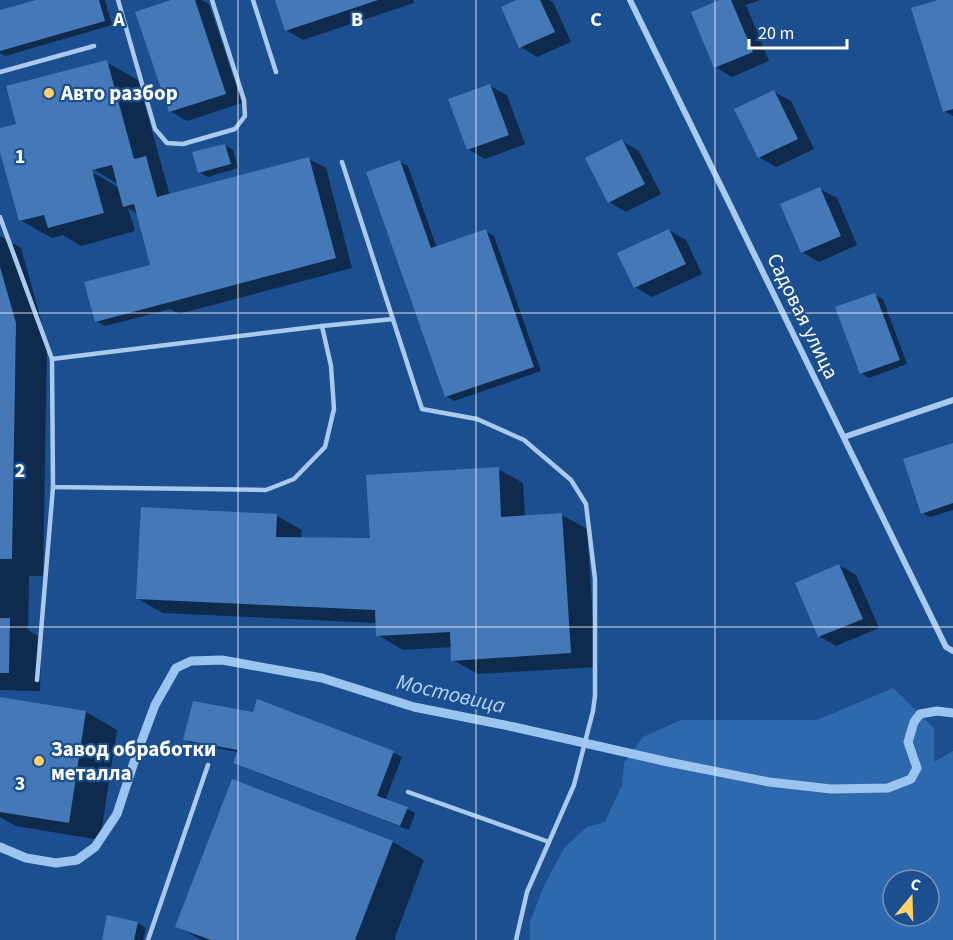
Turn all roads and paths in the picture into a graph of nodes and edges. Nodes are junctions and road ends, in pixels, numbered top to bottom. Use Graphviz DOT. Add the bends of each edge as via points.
graph roads {
  1 [pos="118,0"];
  2 [pos="212,0"];
  3 [pos="253,0"];
  4 [pos="630,0"];
  5 [pos="94,46"];
  6 [pos="0,72"];
  7 [pos="276,72"];
  8 [pos="342,162"];
  9 [pos="0,217"];
  10 [pos="393,318"];
  11 [pos="322,326"];
  12 [pos="52,359"];
  13 [pos="953,400"];
  14 [pos="844,437"];
  15 [pos="53,487"];
  16 [pos="953,651"];
  17 [pos="37,680"];
  18 [pos="208,765"];
  19 [pos="408,792"];
  20 [pos="549,842"];
  21 [pos="148,940"];
  22 [pos="516,940"];
  1 -- 2 [label="lane" via="155,129 167,142 183,144 234,129 245,116 244,100"];
  3 -- 7 [label="lane"];
  4 -- 14 [label="street, Садовая улица"];
  5 -- 6 [label="lane"];
  8 -- 10 [label="lane"];
  9 -- 12 [label="lane"];
  10 -- 11 [label="lane"];
  10 -- 20 [label="lane" via="422,409 477,419 524,440 571,480 586,504 595,579 595,696 574,785"];
  11 -- 12 [label="lane"];
  11 -- 15 [label="lane" via="332,366 334,409 325,447 294,479 266,490"];
  12 -- 15 [label="lane"];
  13 -- 14 [label="street"];
  14 -- 16 [label="street, Садовая улица" via="945,647"];
  15 -- 17 [label="lane"];
  18 -- 21 [label="lane"];
  19 -- 20 [label="lane"];
  20 -- 22 [label="lane" via="527,892"];
}
